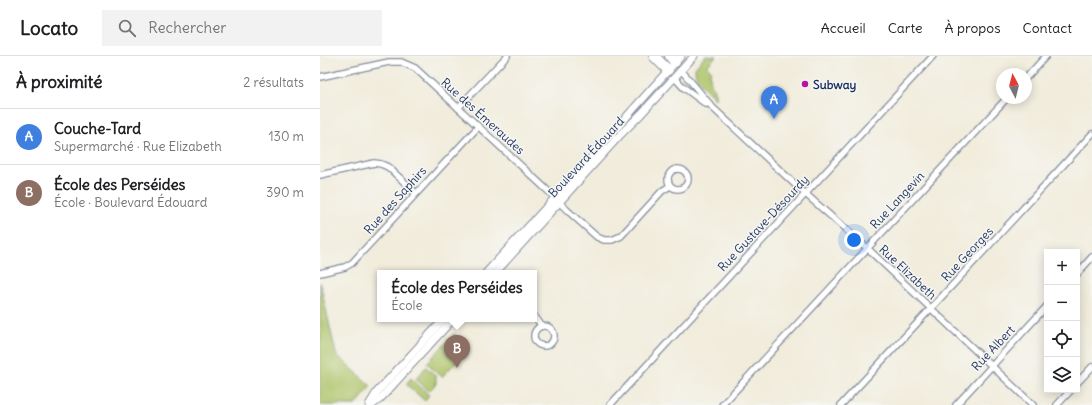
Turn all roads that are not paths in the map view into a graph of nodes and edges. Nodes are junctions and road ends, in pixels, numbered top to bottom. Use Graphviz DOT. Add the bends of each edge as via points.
graph roads {
  1 [pos="507,56"];
  2 [pos="654,56"];
  3 [pos="694,56"];
  4 [pos="933,56"];
  5 [pos="1046,56"];
  6 [pos="677,61"];
  7 [pos="1032,71"];
  8 [pos="671,74"];
  9 [pos="320,76"];
  10 [pos="1001,104"];
  11 [pos="458,108"];
  12 [pos="713,108"];
  13 [pos="478,127"];
  14 [pos="1092,134"];
  15 [pos="320,175"];
  16 [pos="670,186"];
  17 [pos="416,193"];
  18 [pos="805,194"];
  19 [pos="557,200"];
  20 [pos="867,248"];
  21 [pos="1092,258"];
  22 [pos="489,270"];
  23 [pos="498,270"];
  24 [pos="1080,271"];
  25 [pos="320,272"];
  26 [pos="931,309"];
  27 [pos="1044,309"];
  28 [pos="537,320"];
  29 [pos="441,322"];
  30 [pos="450,322"];
  31 [pos="542,326"];
  32 [pos="991,366"];
  33 [pos="1092,367"];
  34 [pos="1080,381"];
  35 [pos="1068,393"];
  36 [pos="372,404"];
  37 [pos="610,405"];
  38 [pos="722,405"];
  39 [pos="841,405"];
  40 [pos="956,405"];
  41 [pos="1033,405"];
  42 [pos="1057,405"];
  1 -- 11 [label="street"];
  2 -- 8 [label="highway"];
  3 -- 6 [label="street, Boulevard Édouard"];
  4 -- 18 [label="street, Rue Gustave-Désourdy"];
  5 -- 7 [label="street"];
  6 -- 8 [label="street, Boulevard Édouard"];
  6 -- 12 [label="street, Rue Elizabeth"];
  8 -- 12 [label="street, Rue Elizabeth" via="682,87"];
  8 -- 19 [label="street, Boulevard Édouard"];
  9 -- 11 [label="street, Rue des Émeraudes" via="389,62 401,62 418,71"];
  10 -- 20 [label="street, Rue Langevin"];
  11 -- 13 [label="street, Rue des Émeraudes"];
  12 -- 18 [label="street, Rue Elizabeth"];
  13 -- 17 [label="street, Rue des Saphirs"];
  13 -- 19 [label="street, Rue des Émeraudes"];
  14 -- 26 [label="street, Rue Georges"];
  15 -- 17 [label="street" via="374,163 381,164 388,167"];
  16 -- 19 [label="street, Rue des Émeraudes" via="662,191 621,236 612,240 597,237"];
  17 -- 25 [label="street, Rue des Saphirs" via="352,263"];
  18 -- 20 [label="street, Rue Elizabeth"];
  18 -- 37 [label="street, Rue Gustave-Désourdy"];
  19 -- 22 [label="street, Boulevard Édouard"];
  19 -- 23 [label="street, Boulevard Édouard"];
  20 -- 26 [label="street, Rue Elizabeth"];
  20 -- 38 [label="street, Rue Langevin"];
  21 -- 24 [label="street"];
  26 -- 32 [label="street, Rue Elizabeth"];
  26 -- 39 [label="street, Rue Georges"];
  27 -- 32 [label="street, Rue Albert"];
  28 -- 31 [label="street"];
  29 -- 36 [label="street" via="377,392"];
  30 -- 36 [label="street" via="380,399"];
  32 -- 40 [label="street, Rue Albert"];
  32 -- 41 [label="street, Rue Elizabeth"];
  33 -- 34 [label="street"];
  35 -- 42 [label="street"];
}
